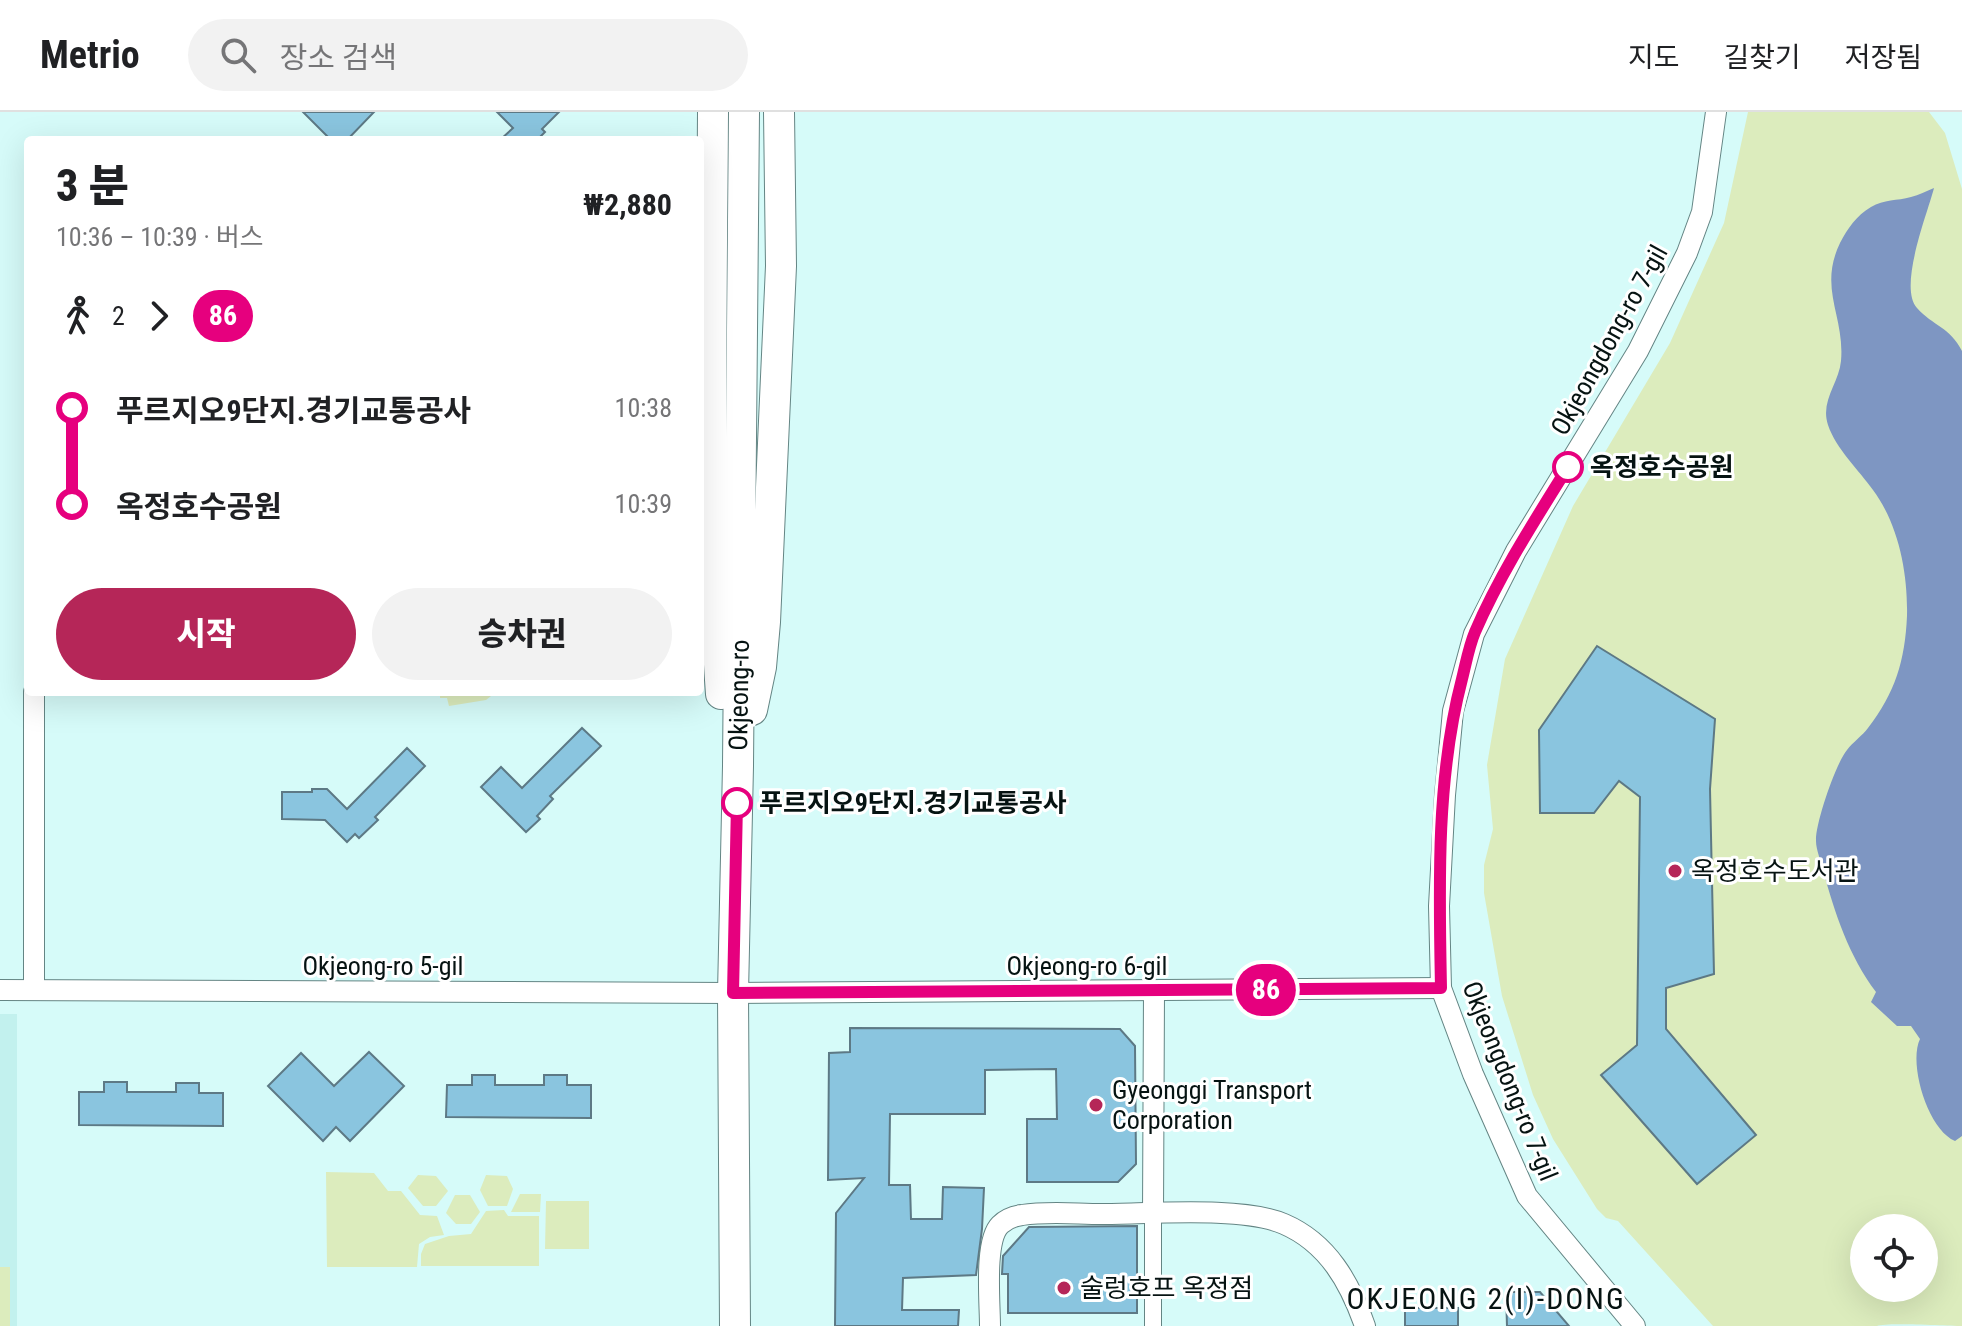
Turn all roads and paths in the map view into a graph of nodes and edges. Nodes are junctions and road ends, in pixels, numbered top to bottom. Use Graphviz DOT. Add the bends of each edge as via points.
graph roads {
  1 [pos="713,112"];
  2 [pos="744,112"];
  3 [pos="779,112"];
  4 [pos="1716,112"];
  5 [pos="34,696"];
  6 [pos="738,766"];
  7 [pos="1441,988"];
  8 [pos="0,990"];
  9 [pos="34,990"];
  10 [pos="1154,992"];
  11 [pos="733,993"];
  12 [pos="1153,1214"];
  13 [pos="735,1326"];
  14 [pos="990,1326"];
  15 [pos="1153,1326"];
  16 [pos="1365,1326"];
  17 [pos="1635,1326"];
  1 -- 6 [label="main road" via="716,612 721,697"];
  2 -- 6 [label="main road, Okjeong-ro"];
  3 -- 6 [label="main road" via="781,266 765,622 761,667"];
  4 -- 7 [label="street, Okjeongdong-ro 7-gil" via="1702,212 1687,253 1638,351 1516,551 1474,634 1453,711 1445,795"];
  5 -- 9 [label="street"];
  6 -- 11 [label="main road, Okjeong-ro"];
  7 -- 10 [label="street, Okjeong-ro 6-gil"];
  7 -- 17 [label="street, Okjeongdong-ro 7-gil" via="1527,1196"];
  8 -- 9 [label="street, Okjeong-ro 5-gil"];
  9 -- 11 [label="street, Okjeong-ro 5-gil"];
  10 -- 11 [label="street, Okjeong-ro 6-gil"];
  10 -- 12 [label="street"];
  11 -- 13 [label="main road, Okjeong-ro"];
  12 -- 14 [label="street" via="1022,1215 1001,1224 991,1242"];
  12 -- 15 [label="street"];
  12 -- 16 [label="street" via="1250,1215 1284,1224 1333,1260"];
}
